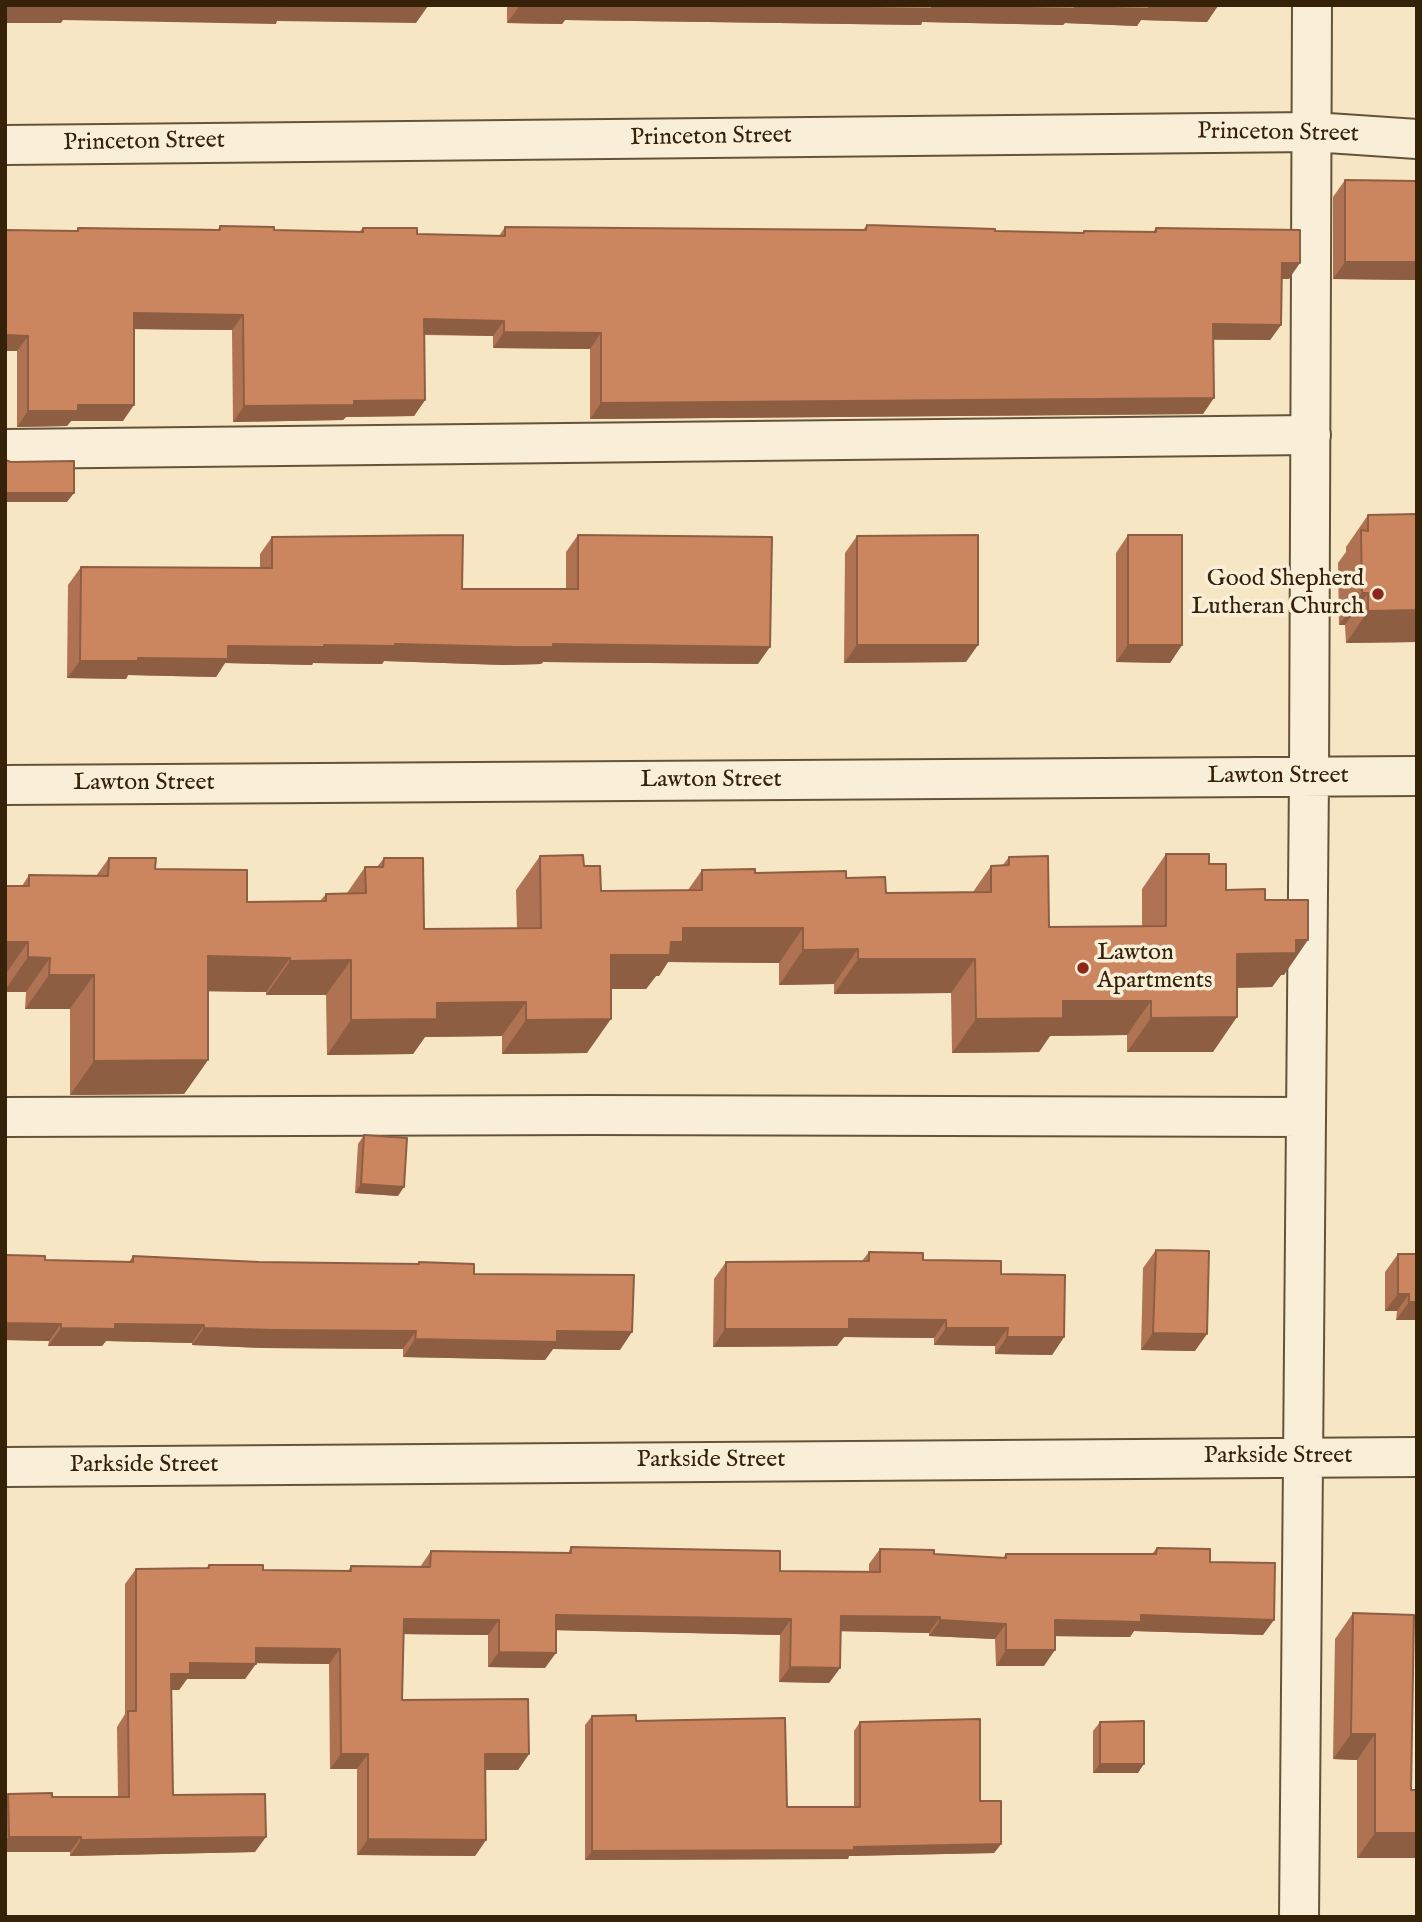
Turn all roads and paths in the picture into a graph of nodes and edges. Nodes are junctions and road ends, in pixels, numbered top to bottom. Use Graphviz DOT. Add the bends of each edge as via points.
graph roads {
  1 [pos="1312,5"];
  2 [pos="1313,132"];
  3 [pos="1417,139"];
  4 [pos="5,145"];
  5 [pos="1311,435"];
  6 [pos="5,449"];
  7 [pos="1417,776"];
  8 [pos="1309,777"];
  9 [pos="5,785"];
  10 [pos="5,1117"];
  11 [pos="1306,1117"];
  12 [pos="1304,1457"];
  13 [pos="1417,1457"];
  14 [pos="5,1467"];
  15 [pos="1299,1917"];
  1 -- 2 [label="street"];
  2 -- 3 [label="street, Princeton Street"];
  2 -- 4 [label="street, Princeton Street"];
  2 -- 5 [label="street"];
  5 -- 6 [label="street"];
  5 -- 8 [label="street"];
  7 -- 8 [label="street, Lawton Street"];
  8 -- 9 [label="street, Lawton Street"];
  8 -- 11 [label="street"];
  10 -- 11 [label="street"];
  11 -- 12 [label="street"];
  12 -- 13 [label="street, Parkside Street"];
  12 -- 14 [label="street, Parkside Street"];
  12 -- 15 [label="street"];
}
